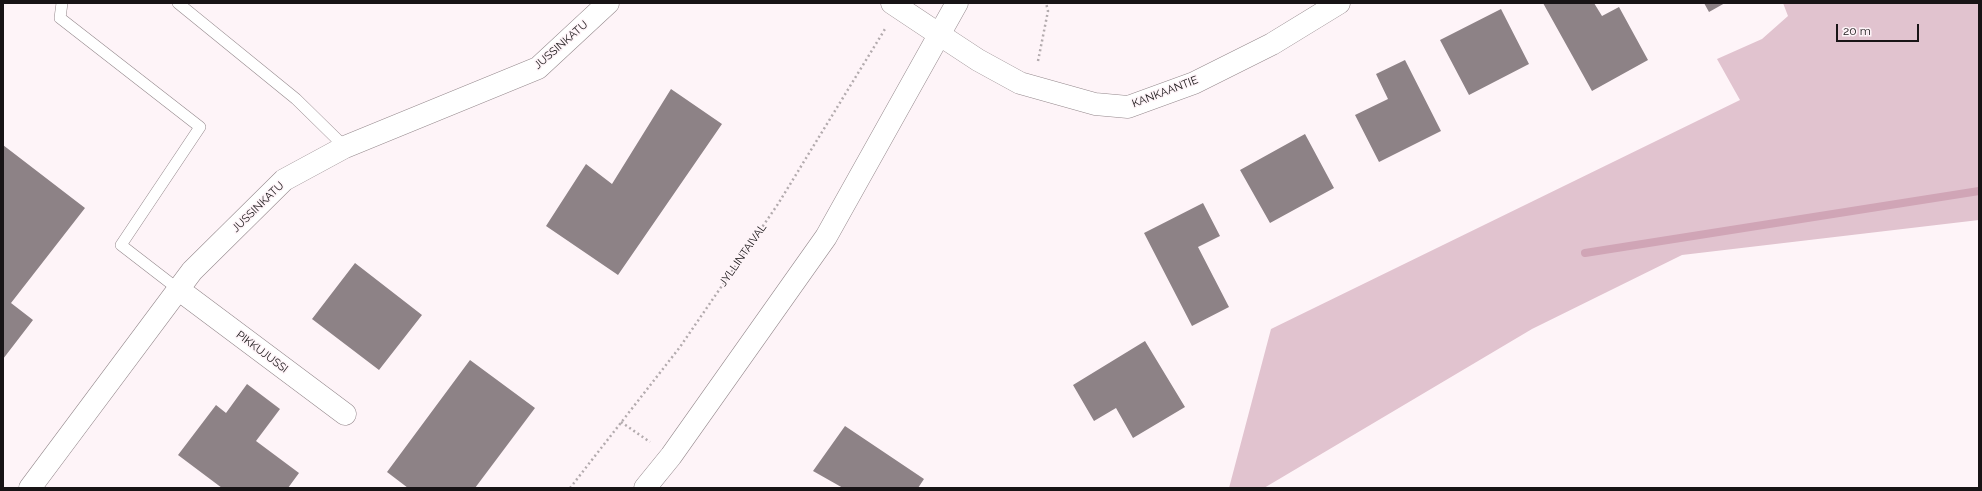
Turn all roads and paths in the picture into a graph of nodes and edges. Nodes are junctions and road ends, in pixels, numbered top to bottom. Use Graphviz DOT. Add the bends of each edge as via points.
graph roads {
  1 [pos="62,3"];
  2 [pos="178,3"];
  3 [pos="608,3"];
  4 [pos="957,3"];
  5 [pos="1046,3"];
  6 [pos="1339,3"];
  7 [pos="895,6"];
  8 [pos="940,35"];
  9 [pos="1031,87"];
  10 [pos="345,147"];
  11 [pos="178,289"];
  12 [pos="345,414"];
  13 [pos="621,422"];
  14 [pos="671,456"];
  15 [pos="30,488"];
  16 [pos="570,488"];
  17 [pos="645,488"];
  1 -- 11 [label="lane" via="60,18 200,127 121,245"];
  2 -- 10 [label="lane" via="296,98"];
  3 -- 10 [label="street, JUSSINKATU" via="538,68"];
  4 -- 8 [label="street"];
  5 -- 9 [label="path" via="1048,11 1042,49"];
  6 -- 9 [label="street, KANKAANTIE" via="1272,44 1194,83 1128,107 1095,104"];
  7 -- 8 [label="street, KANKAANTIE"];
  7 -- 13 [label="path, JYLLINTAIVAL" via="778,204 680,346"];
  8 -- 9 [label="street, KANKAANTIE" via="978,60"];
  8 -- 14 [label="street" via="826,237"];
  10 -- 11 [label="street, JUSSINKATU" via="284,180 192,271"];
  11 -- 12 [label="street, PIKKUJUSSI"];
  11 -- 15 [label="street, JUSSINKATU"];
  13 -- 14 [label="path"];
  13 -- 16 [label="path, JYLLINTAIVAL"];
  14 -- 17 [label="street"];
}
